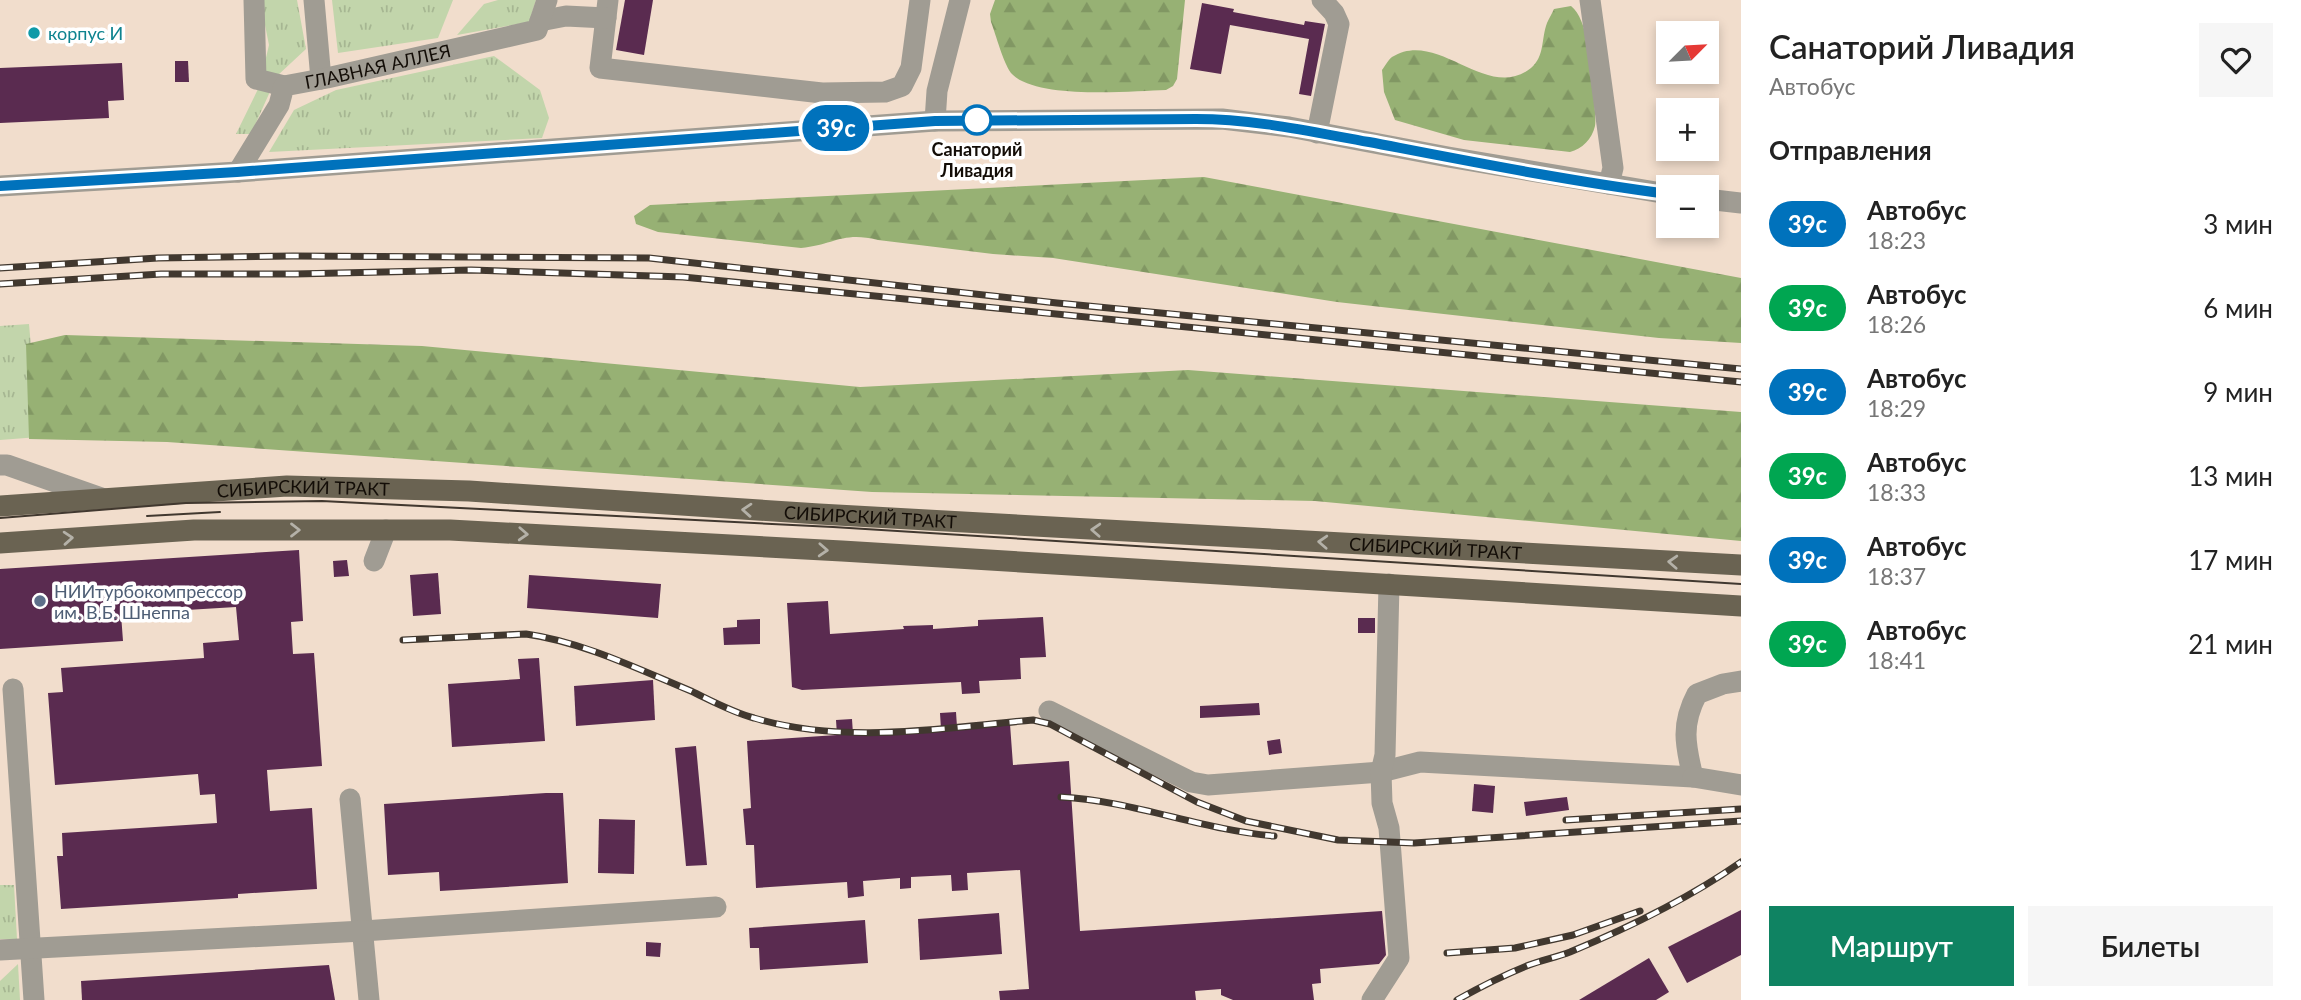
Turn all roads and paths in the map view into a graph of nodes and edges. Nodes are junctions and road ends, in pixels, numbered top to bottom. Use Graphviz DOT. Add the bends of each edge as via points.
graph roads {
  1 [pos="254,0"];
  2 [pos="314,0"];
  3 [pos="547,0"];
  4 [pos="920,0"];
  5 [pos="960,0"];
  6 [pos="1322,0"];
  7 [pos="1590,0"];
  8 [pos="607,9"];
  9 [pos="540,21"];
  10 [pos="321,79"];
  11 [pos="284,86"];
  12 [pos="935,121"];
  13 [pos="1317,133"];
  14 [pos="237,172"];
  15 [pos="1609,184"];
  16 [pos="0,186"];
  17 [pos="1656,192"];
  18 [pos="1719,200"];
  19 [pos="1741,203"];
  20 [pos="0,465"];
  21 [pos="106,500"];
  22 [pos="0,506"];
  23 [pos="386,530"];
  24 [pos="0,543"];
  25 [pos="374,561"];
  26 [pos="1741,565"];
  27 [pos="1389,584"];
  28 [pos="1741,606"];
  29 [pos="1741,681"];
  30 [pos="13,689"];
  31 [pos="1049,711"];
  32 [pos="1381,772"];
  33 [pos="1693,777"];
  34 [pos="1741,785"];
  35 [pos="350,799"];
  36 [pos="716,907"];
  37 [pos="363,931"];
  38 [pos="31,948"];
  39 [pos="0,950"];
  40 [pos="34,1000"];
  41 [pos="369,1000"];
  42 [pos="1371,1000"];
  1 -- 11 [label="street" via="257,79"];
  2 -- 10 [label="street"];
  3 -- 9 [label="street"];
  4 -- 8 [label="street" via="911,68 902,86 885,92 822,93 600,68"];
  5 -- 12 [label="street" via="937,92"];
  6 -- 13 [label="street" via="1339,24"];
  7 -- 15 [label="street" via="1614,168"];
  8 -- 9 [label="street"];
  9 -- 10 [label="street, ГЛАВНАЯ АЛЛЕЯ" via="537,30"];
  10 -- 11 [label="street, ГЛАВНАЯ АЛЛЕЯ"];
  11 -- 14 [label="street, ГЛАВНАЯ АЛЛЕЯ" via="279,105"];
  12 -- 13 [label="street" via="1222,119"];
  12 -- 14 [label="street"];
  13 -- 15 [label="street"];
  14 -- 16 [label="street"];
  15 -- 17 [label="street"];
  18 -- 19 [label="street"];
  20 -- 21 [label="street"];
  21 -- 22 [label="main road, СИБИРСКИЙ ТРАКТ"];
  26 -- 21 [label="main road, СИБИРСКИЙ ТРАКТ, one-way" via="468,491 287,485"];
  24 -- 23 [label="main road, СИБИРСКИЙ ТРАКТ, one-way" via="194,530"];
  23 -- 25 [label="street"];
  23 -- 27 [label="main road, СИБИРСКИЙ ТРАКТ, one-way" via="788,548"];
  27 -- 28 [label="main road, СИБИРСКИЙ ТРАКТ"];
  27 -- 32 [label="street"];
  29 -- 33 [label="street" via="1697,694 1687,713 1686,748"];
  30 -- 38 [label="street"];
  31 -- 32 [label="street" via="1191,782 1208,785"];
  32 -- 33 [label="street" via="1420,762"];
  32 -- 42 [label="street" via="1382,803 1390,828 1399,958"];
  33 -- 34 [label="street"];
  35 -- 37 [label="street"];
  36 -- 37 [label="street"];
  37 -- 38 [label="street"];
  37 -- 41 [label="street"];
  38 -- 39 [label="street"];
  38 -- 40 [label="street"];
}
